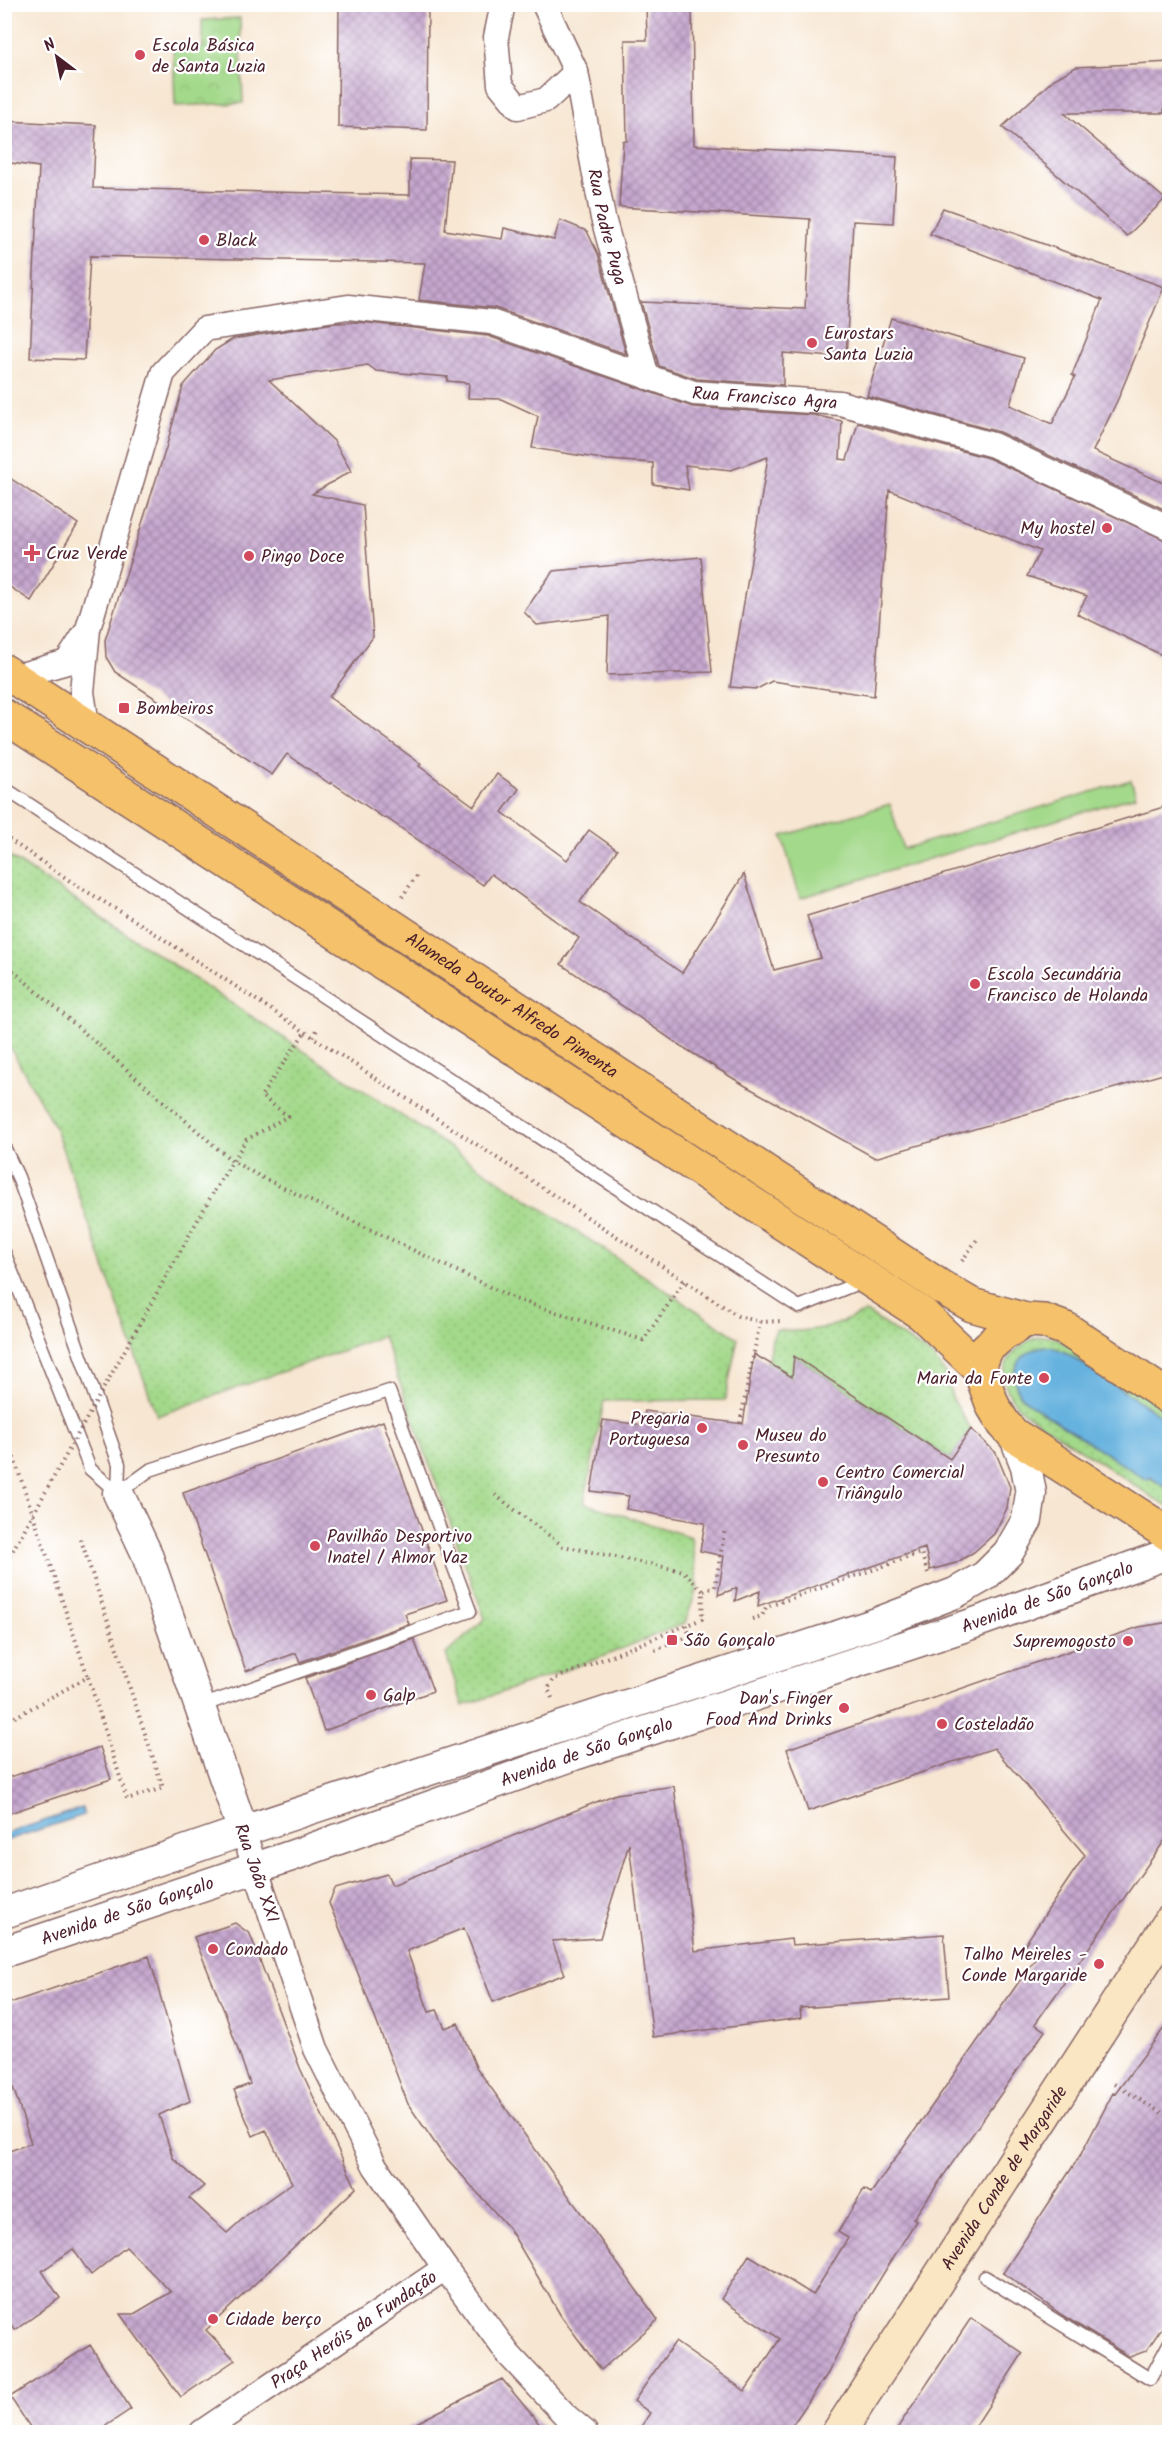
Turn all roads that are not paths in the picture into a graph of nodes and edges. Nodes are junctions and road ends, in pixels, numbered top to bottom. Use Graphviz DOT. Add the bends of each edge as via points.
graph roads {
  1 [pos="502,4"];
  2 [pos="544,4"];
  3 [pos="576,72"];
  4 [pos="647,377"];
  5 [pos="1170,528"];
  6 [pos="88,629"];
  7 [pos="9,674"];
  8 [pos="4,716"];
  9 [pos="87,725"];
  10 [pos="4,788"];
  11 [pos="4,1147"];
  12 [pos="4,1252"];
  13 [pos="867,1279"];
  14 [pos="1026,1320"];
  15 [pos="979,1368"];
  16 [pos="1170,1398"];
  17 [pos="1014,1435"];
  18 [pos="118,1493"];
  19 [pos="1170,1535"];
  20 [pos="1170,1553"];
  21 [pos="199,1707"];
  22 [pos="243,1831"];
  23 [pos="255,1868"];
  24 [pos="4,1913"];
  25 [pos="1170,1922"];
  26 [pos="4,1952"];
  27 [pos="445,2268"];
  28 [pos="985,2277"];
  29 [pos="1170,2342"];
  30 [pos="202,2433"];
  31 [pos="585,2433"];
  32 [pos="839,2433"];
  1 -- 3 [label="street" via="496,37 500,85 518,107 546,100"];
  2 -- 3 [label="street, Rua Padre Puga"];
  3 -- 4 [label="street, Rua Padre Puga" via="603,218"];
  4 -- 5 [label="street, Rua Francisco Agra" via="694,393 840,403 993,446"];
  4 -- 6 [label="street, Rua Francisco Agra" via="491,322 348,306 204,329 163,373"];
  6 -- 7 [label="street" via="67,662"];
  6 -- 9 [label="street" via="81,692"];
  7 -- 9 [label="main road, Alameda Doutor Alfredo Pimenta"];
  8 -- 13 [label="main road, Alameda Doutor Alfredo Pimenta"];
  9 -- 14 [label="main road, Alameda Doutor Alfredo Pimenta" via="942,1287 972,1305"];
  10 -- 13 [label="lane" via="799,1307"];
  11 -- 18 [label="lane" via="119,1464"];
  12 -- 18 [label="lane" via="90,1469"];
  13 -- 15 [label="main road, Alameda Doutor Alfredo Pimenta" via="922,1314"];
  14 -- 15 [label="main road" via="986,1349"];
  14 -- 16 [label="main road, Alameda Doutor Alfredo Pimenta" via="1066,1329"];
  15 -- 17 [label="main road, Alameda Doutor Alfredo Pimenta" via="993,1406"];
  17 -- 19 [label="main road, Alameda Doutor Alfredo Pimenta"];
  17 -- 22 [label="street, Avenida de São Gonçalo" via="1031,1493 1028,1520 1008,1553 985,1576 955,1593 874,1624"];
  18 -- 21 [label="street, Rua João XXI" via="146,1552"];
  18 -- 21 [label="lane" via="150,1470 389,1391 470,1611"];
  20 -- 23 [label="street, Avenida de São Gonçalo" via="966,1626 574,1755"];
  21 -- 22 [label="street, Rua João XXI"];
  22 -- 23 [label="street, Rua João XXI"];
  22 -- 24 [label="street, Avenida de São Gonçalo"];
  23 -- 26 [label="street, Avenida de São Gonçalo"];
  23 -- 27 [label="street, Rua João XXI" via="316,2049 375,2166"];
  25 -- 32 [label="main road, Avenida Conde de Margaride"];
  27 -- 30 [label="street, Praça Heróis da Fundação"];
  27 -- 31 [label="street, Rua João XXI" via="509,2355"];
  28 -- 29 [label="lane" via="1150,2379"];
}
